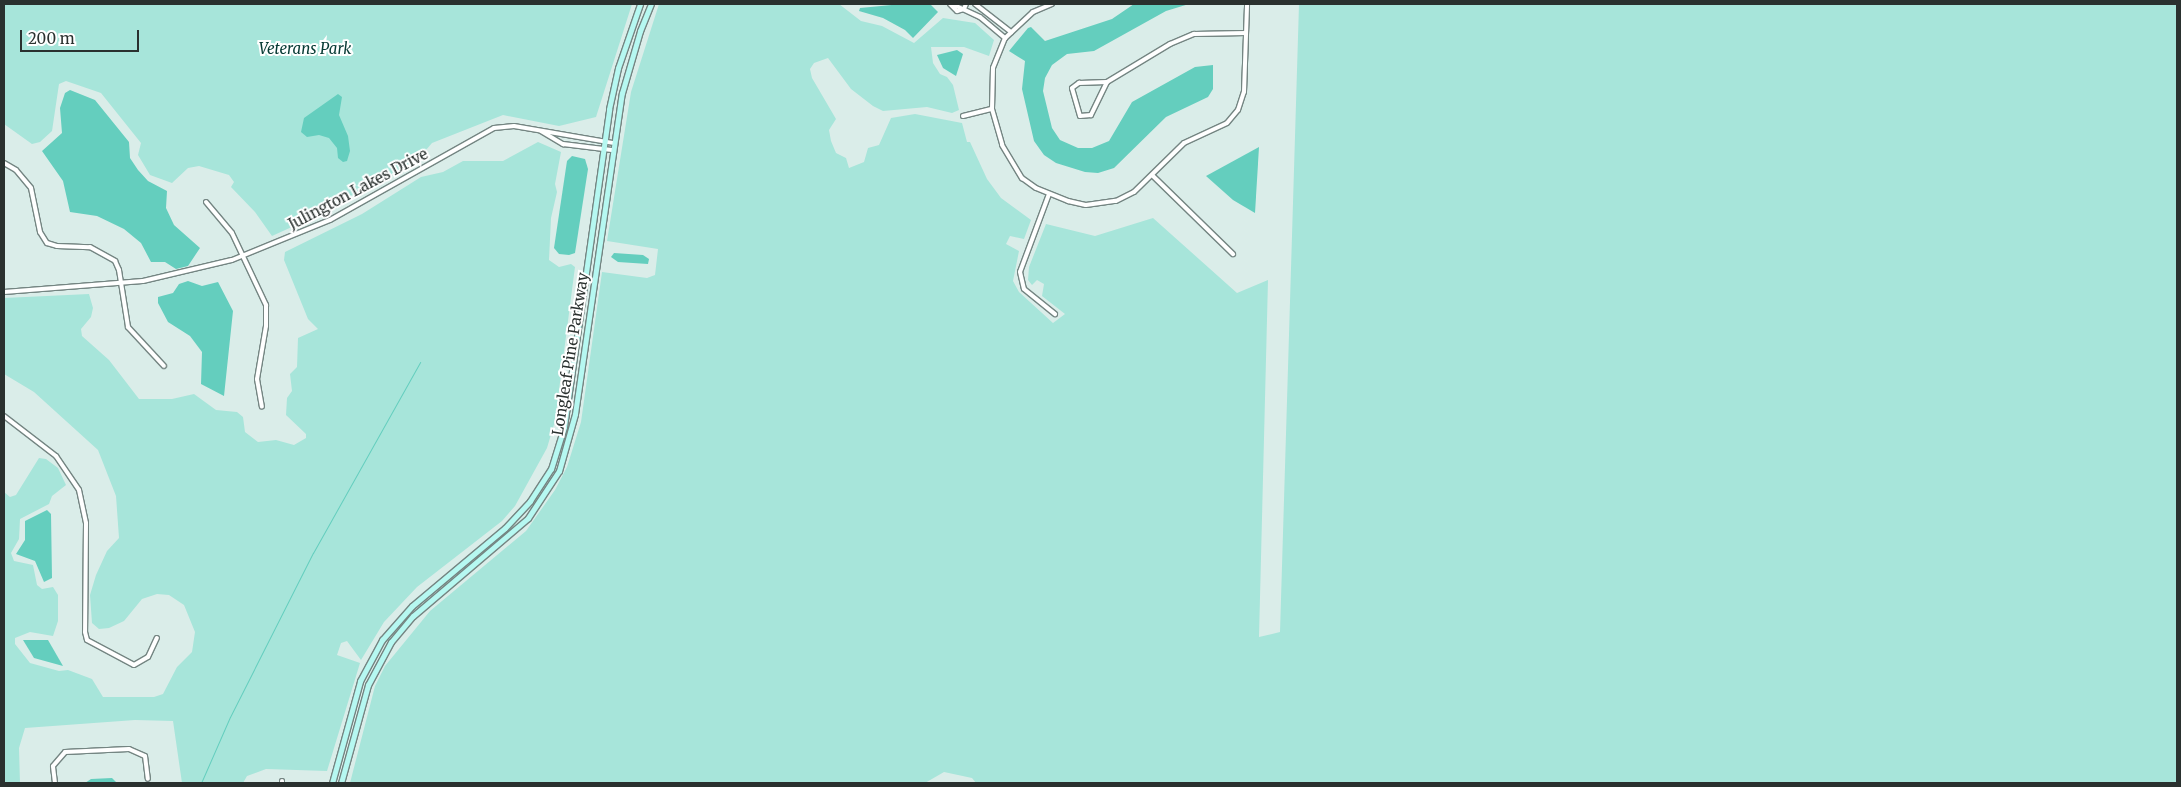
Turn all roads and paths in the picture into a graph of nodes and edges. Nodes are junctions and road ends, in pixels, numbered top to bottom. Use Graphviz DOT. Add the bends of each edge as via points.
graph roads {
  1 [pos="640,4"];
  2 [pos="651,4"];
  3 [pos="951,4"];
  4 [pos="966,4"];
  5 [pos="975,4"];
  6 [pos="1052,4"];
  7 [pos="1247,4"];
  8 [pos="964,9"];
  9 [pos="984,10"];
  10 [pos="980,16"];
  11 [pos="1011,32"];
  12 [pos="1246,33"];
  13 [pos="1005,38"];
  14 [pos="1107,82"];
  15 [pos="992,109"];
  16 [pos="962,116"];
  17 [pos="542,131"];
  18 [pos="604,142"];
  19 [pos="613,144"];
  20 [pos="603,149"];
  21 [pos="612,150"];
  22 [pos="4,163"];
  23 [pos="1153,176"];
  24 [pos="1049,194"];
  25 [pos="206,202"];
  26 [pos="1233,254"];
  27 [pos="244,256"];
  28 [pos="121,284"];
  29 [pos="4,292"];
  30 [pos="1055,314"];
  31 [pos="164,366"];
  32 [pos="262,406"];
  33 [pos="4,416"];
  34 [pos="157,638"];
  35 [pos="378,645"];
  36 [pos="386,650"];
  37 [pos="148,779"];
  38 [pos="55,783"];
  39 [pos="332,783"];
  40 [pos="341,783"];
  1 -- 18 [label="main road, Longleaf Pine Parkway" via="618,68"];
  2 -- 19 [label="main road, Longleaf Pine Parkway" via="627,71"];
  3 -- 8 [label="street"];
  4 -- 8 [label="street"];
  5 -- 9 [label="street"];
  6 -- 11 [label="street" via="1033,12"];
  7 -- 12 [label="street"];
  8 -- 10 [label="street"];
  9 -- 10 [label="street"];
  9 -- 11 [label="street"];
  10 -- 13 [label="street"];
  11 -- 13 [label="street"];
  12 -- 14 [label="street" via="1214,32 1182,38"];
  12 -- 23 [label="street" via="1244,92 1238,110 1227,123 1184,144"];
  13 -- 15 [label="street" via="992,68"];
  14 -- 14 [label="street" via="1079,83 1072,88 1080,116 1087,118 1091,115"];
  15 -- 16 [label="street"];
  15 -- 24 [label="street" via="1009,161 1022,178"];
  17 -- 18 [label="street, Julington Lakes Drive"];
  17 -- 20 [label="street, Julington Lakes Drive" via="562,144"];
  17 -- 27 [label="street, Julington Lakes Drive" via="505,126 484,132 330,220"];
  18 -- 19 [label="street, Julington Lakes Drive"];
  18 -- 20 [label="main road, Longleaf Pine Parkway"];
  19 -- 21 [label="main road, Longleaf Pine Parkway"];
  20 -- 21 [label="street, Julington Lakes Drive"];
  20 -- 35 [label="main road, Longleaf Pine Parkway" via="564,427 551,469 530,501 505,528 412,606"];
  21 -- 36 [label="main road, Longleaf Pine Parkway" via="575,414 559,471 528,518 413,616"];
  22 -- 28 [label="street" via="16,170 31,188 40,232 47,243 90,247 108,256 118,264"];
  23 -- 24 [label="street" via="1128,196 1102,203 1068,201"];
  23 -- 26 [label="street"];
  24 -- 30 [label="street" via="1020,272 1024,289"];
  25 -- 27 [label="street" via="226,224"];
  27 -- 28 [label="street, Julington Lakes Drive" via="174,275"];
  27 -- 32 [label="street" via="262,294 267,314 257,379"];
  28 -- 29 [label="street, Julington Lakes Drive"];
  28 -- 31 [label="street" via="128,326"];
  33 -- 34 [label="street" via="56,456 79,490 86,523 87,640 134,665 148,657"];
  35 -- 36 [label="main road"];
  35 -- 39 [label="main road, Longleaf Pine Parkway" via="360,681"];
  36 -- 40 [label="main road, Longleaf Pine Parkway" via="368,685"];
  37 -- 38 [label="street" via="145,756 129,749 65,752 53,766"];
}
